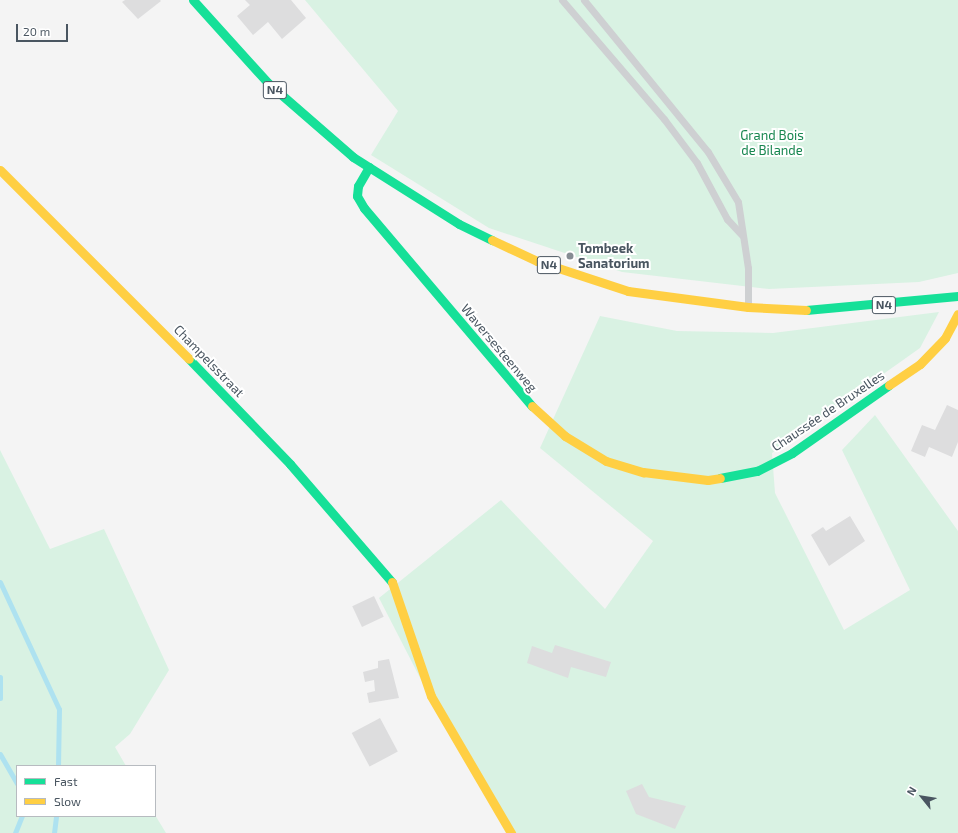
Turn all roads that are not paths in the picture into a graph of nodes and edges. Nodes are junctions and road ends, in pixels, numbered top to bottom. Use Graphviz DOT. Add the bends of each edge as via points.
graph roads {
  1 [pos="193,0"];
  2 [pos="562,0"];
  3 [pos="584,0"];
  4 [pos="369,167"];
  5 [pos="0,170"];
  6 [pos="742,235"];
  7 [pos="958,296"];
  8 [pos="748,307"];
  9 [pos="958,314"];
  10 [pos="685,479"];
  11 [pos="511,833"];
  1 -- 4 [label="street, N4" via="268,83 322,132"];
  2 -- 6 [label="lane" via="664,119 697,163 727,219"];
  3 -- 6 [label="lane" via="708,152 738,202"];
  4 -- 8 [label="street, N4" via="459,224 556,268 628,291"];
  4 -- 10 [label="street, Waversesteenweg" via="358,186 357,196 364,208 527,402 565,436 606,461"];
  5 -- 11 [label="street, Champelsstraat" via="127,294 290,464 389,579 401,600 431,696"];
  6 -- 8 [label="lane" via="748,268"];
  7 -- 8 [label="street, N4" via="810,310"];
  9 -- 10 [label="street, Chaussée de Bruxelles" via="945,338 920,364 792,453 757,471 708,480"];
}
